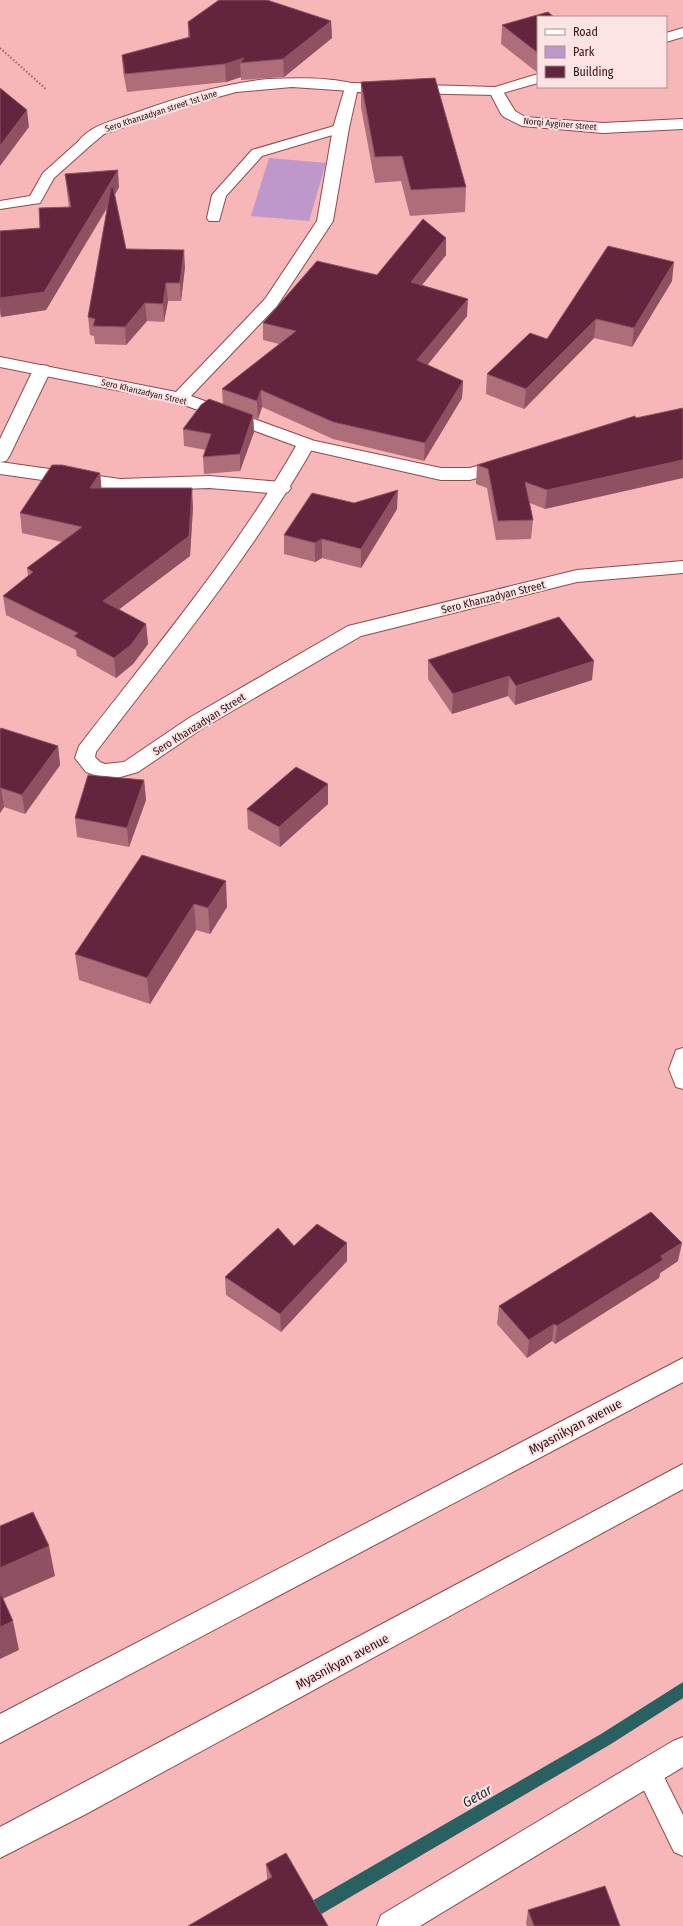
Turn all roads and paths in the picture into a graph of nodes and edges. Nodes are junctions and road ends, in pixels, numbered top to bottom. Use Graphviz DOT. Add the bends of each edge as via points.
graph roads {
  1 [pos="683,32"];
  2 [pos="667,38"];
  3 [pos="0,48"];
  4 [pos="537,78"];
  5 [pos="351,86"];
  6 [pos="48,90"];
  7 [pos="496,91"];
  8 [pos="683,124"];
  9 [pos="340,128"];
  10 [pos="86,142"];
  11 [pos="0,205"];
  12 [pos="214,218"];
  13 [pos="0,362"];
  14 [pos="42,370"];
  15 [pos="180,398"];
  16 [pos="306,444"];
  17 [pos="0,457"];
  18 [pos="520,457"];
  19 [pos="0,468"];
  20 [pos="282,488"];
  21 [pos="683,567"];
  22 [pos="683,1056"];
  23 [pos="683,1081"];
  24 [pos="683,1369"];
  25 [pos="683,1476"];
  26 [pos="0,1729"];
  27 [pos="683,1752"];
  28 [pos="648,1772"];
  29 [pos="0,1843"];
  30 [pos="683,1843"];
  31 [pos="392,1926"];
  1 -- 2 [label="main road"];
  3 -- 6 [label="path"];
  4 -- 7 [label="main road"];
  5 -- 7 [label="main road, Sero Khanzadyan street 1st lane"];
  5 -- 9 [label="main road"];
  5 -- 10 [label="main road, Sero Khanzadyan street 1st lane" via="307,82 256,84 216,92 98,131"];
  7 -- 8 [label="main road, Norqi Ayginer street" via="508,114 522,121 603,128"];
  9 -- 12 [label="lane" via="257,153 219,195"];
  9 -- 15 [label="main road" via="325,221 271,302"];
  10 -- 11 [label="lane, Sero Khanzadyan street 1st lane" via="48,176 35,200"];
  13 -- 14 [label="main road, Sero Khanzadyan Street"];
  14 -- 15 [label="main road, Sero Khanzadyan Street"];
  14 -- 17 [label="main road"];
  15 -- 16 [label="main road, Sero Khanzadyan Street"];
  16 -- 18 [label="main road, Sero Khanzadyan Street" via="441,474 470,474 503,466"];
  16 -- 20 [label="main road, Sero Khanzadyan Street"];
  19 -- 20 [label="main road" via="120,485 209,482"];
  20 -- 21 [label="main road, Sero Khanzadyan Street" via="209,590 86,751 85,758 93,767 112,772 131,767 196,723 355,630 577,576"];
  22 -- 23 [label="lane" via="679,1069"];
  24 -- 26 [label="main road, Myasnikyan avenue"];
  25 -- 29 [label="main road, Myasnikyan avenue"];
  27 -- 28 [label="main road"];
  28 -- 30 [label="lane"];
  28 -- 31 [label="main road"];
}
